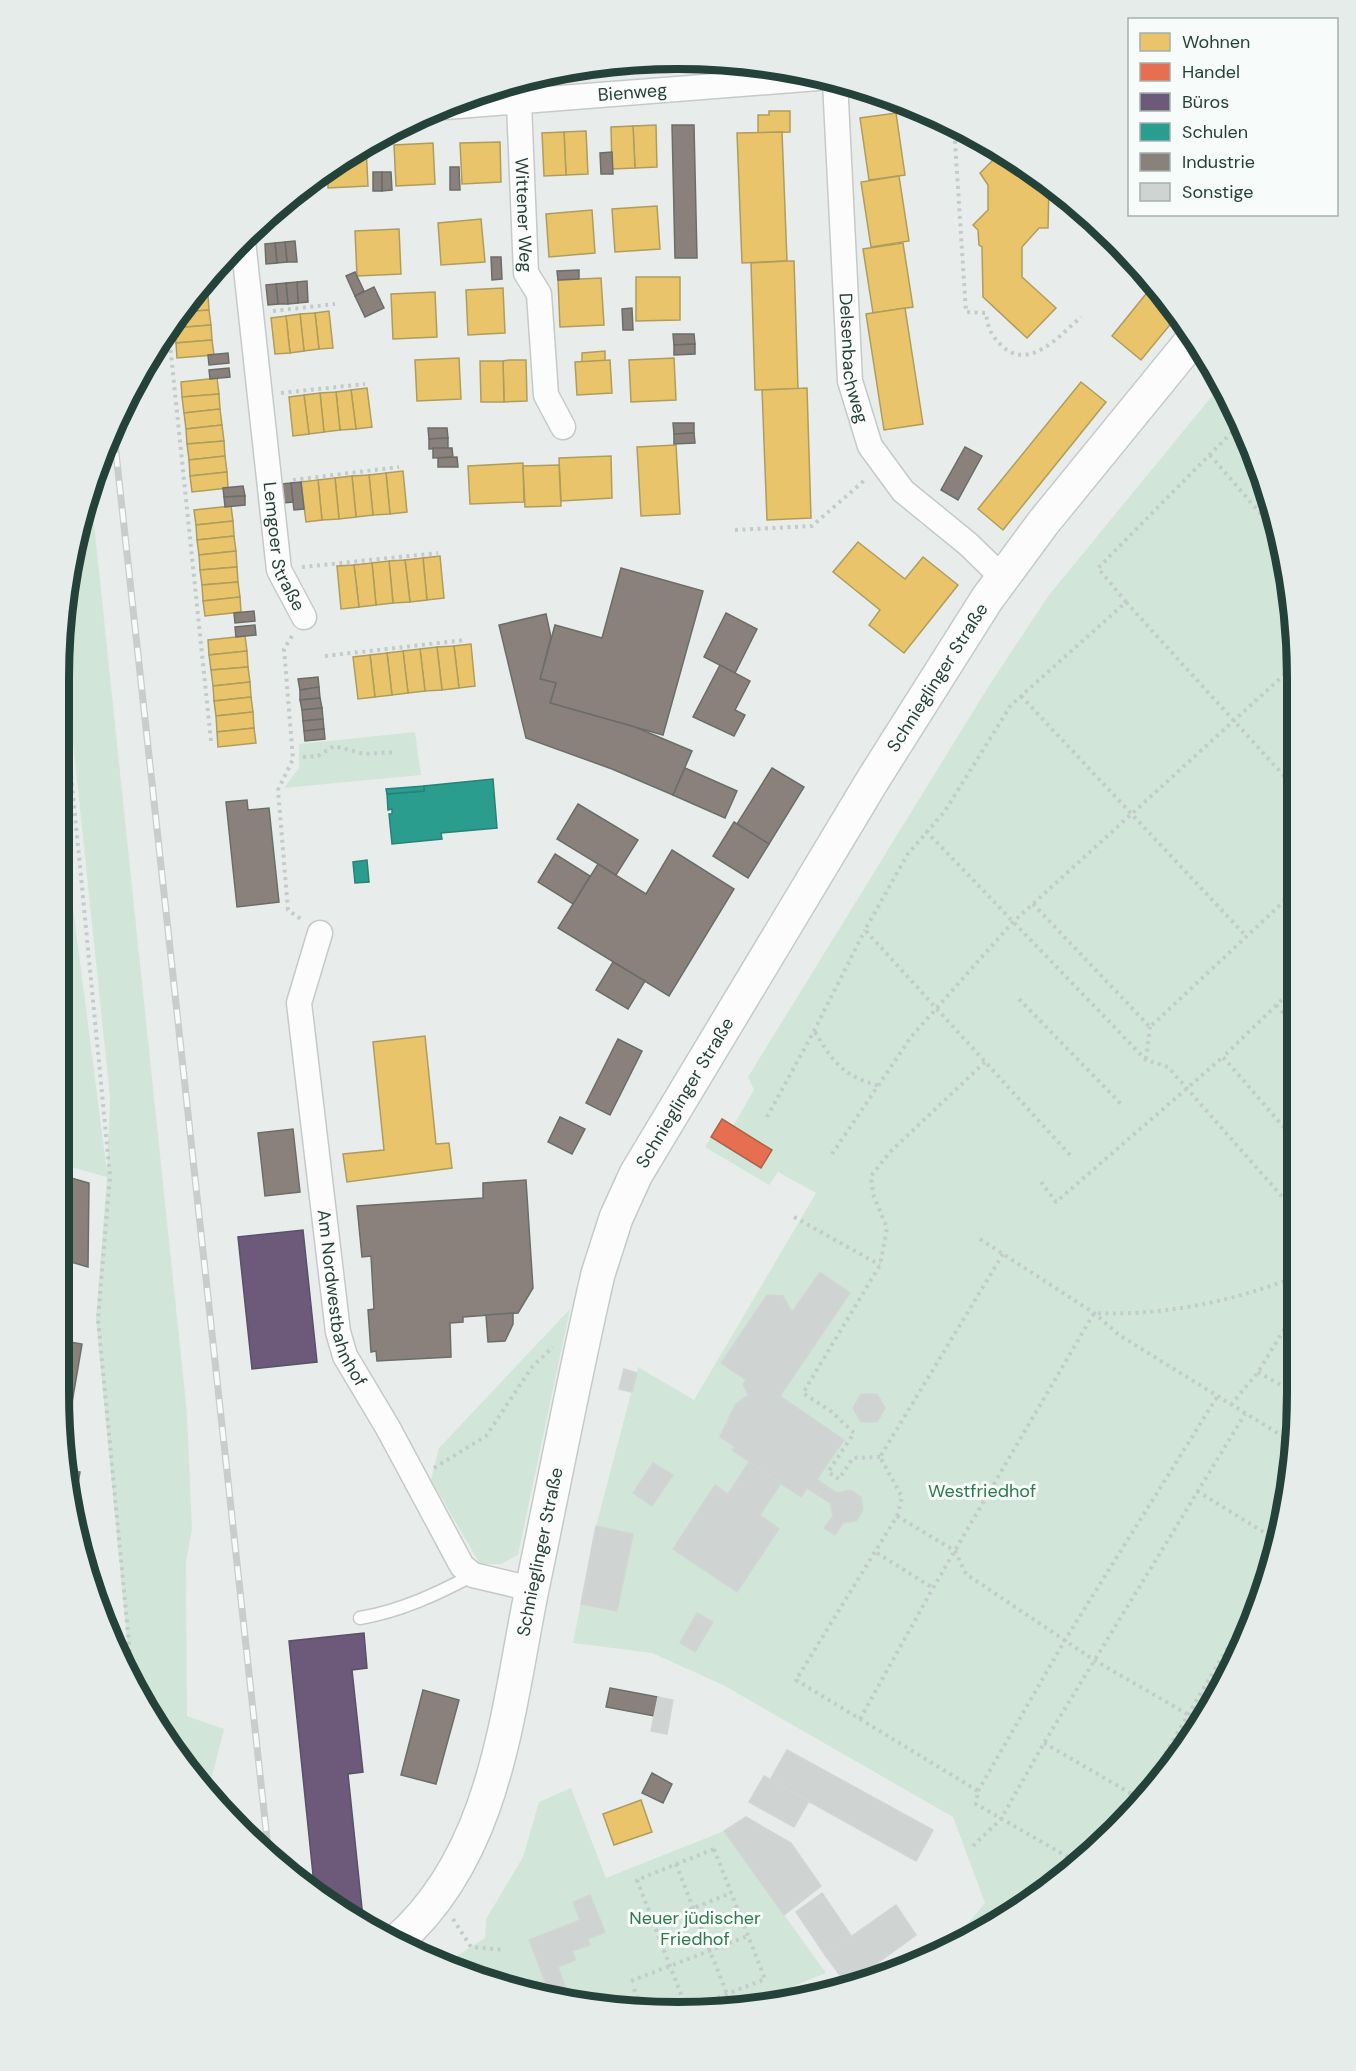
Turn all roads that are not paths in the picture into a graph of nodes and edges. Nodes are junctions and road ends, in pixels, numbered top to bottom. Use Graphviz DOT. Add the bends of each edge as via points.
graph roads {
  1 [pos="792,80"];
  2 [pos="835,90"];
  3 [pos="519,103"];
  4 [pos="470,106"];
  5 [pos="244,250"];
  6 [pos="1188,346"];
  7 [pos="563,427"];
  8 [pos="1002,578"];
  9 [pos="304,617"];
  10 [pos="320,933"];
  11 [pos="473,1575"];
  12 [pos="532,1589"];
  13 [pos="360,1618"];
  14 [pos="402,1935"];
  1 -- 3 [label="street, Bienweg"];
  2 -- 8 [label="street, Delsenbachweg" via="850,381 870,446 903,491 968,544"];
  3 -- 4 [label="street, Bienweg"];
  3 -- 7 [label="street, Wittener Weg" via="526,273 538,294 546,395"];
  5 -- 9 [label="street, Lemgoer Straße" via="279,570"];
  6 -- 8 [label="main road, Schnieglinger Straße"];
  8 -- 12 [label="main road, Schnieglinger Straße" via="926,694 636,1174 616,1218 598,1274"];
  10 -- 11 [label="street, Am Nordwestbahnhof" via="299,1003 338,1332 345,1356 462,1566"];
  11 -- 12 [label="street"];
  11 -- 13 [label="lane" via="435,1595 385,1614"];
  12 -- 14 [label="main road, Schnieglinger Straße" via="506,1721 470,1844 438,1896"];
}
